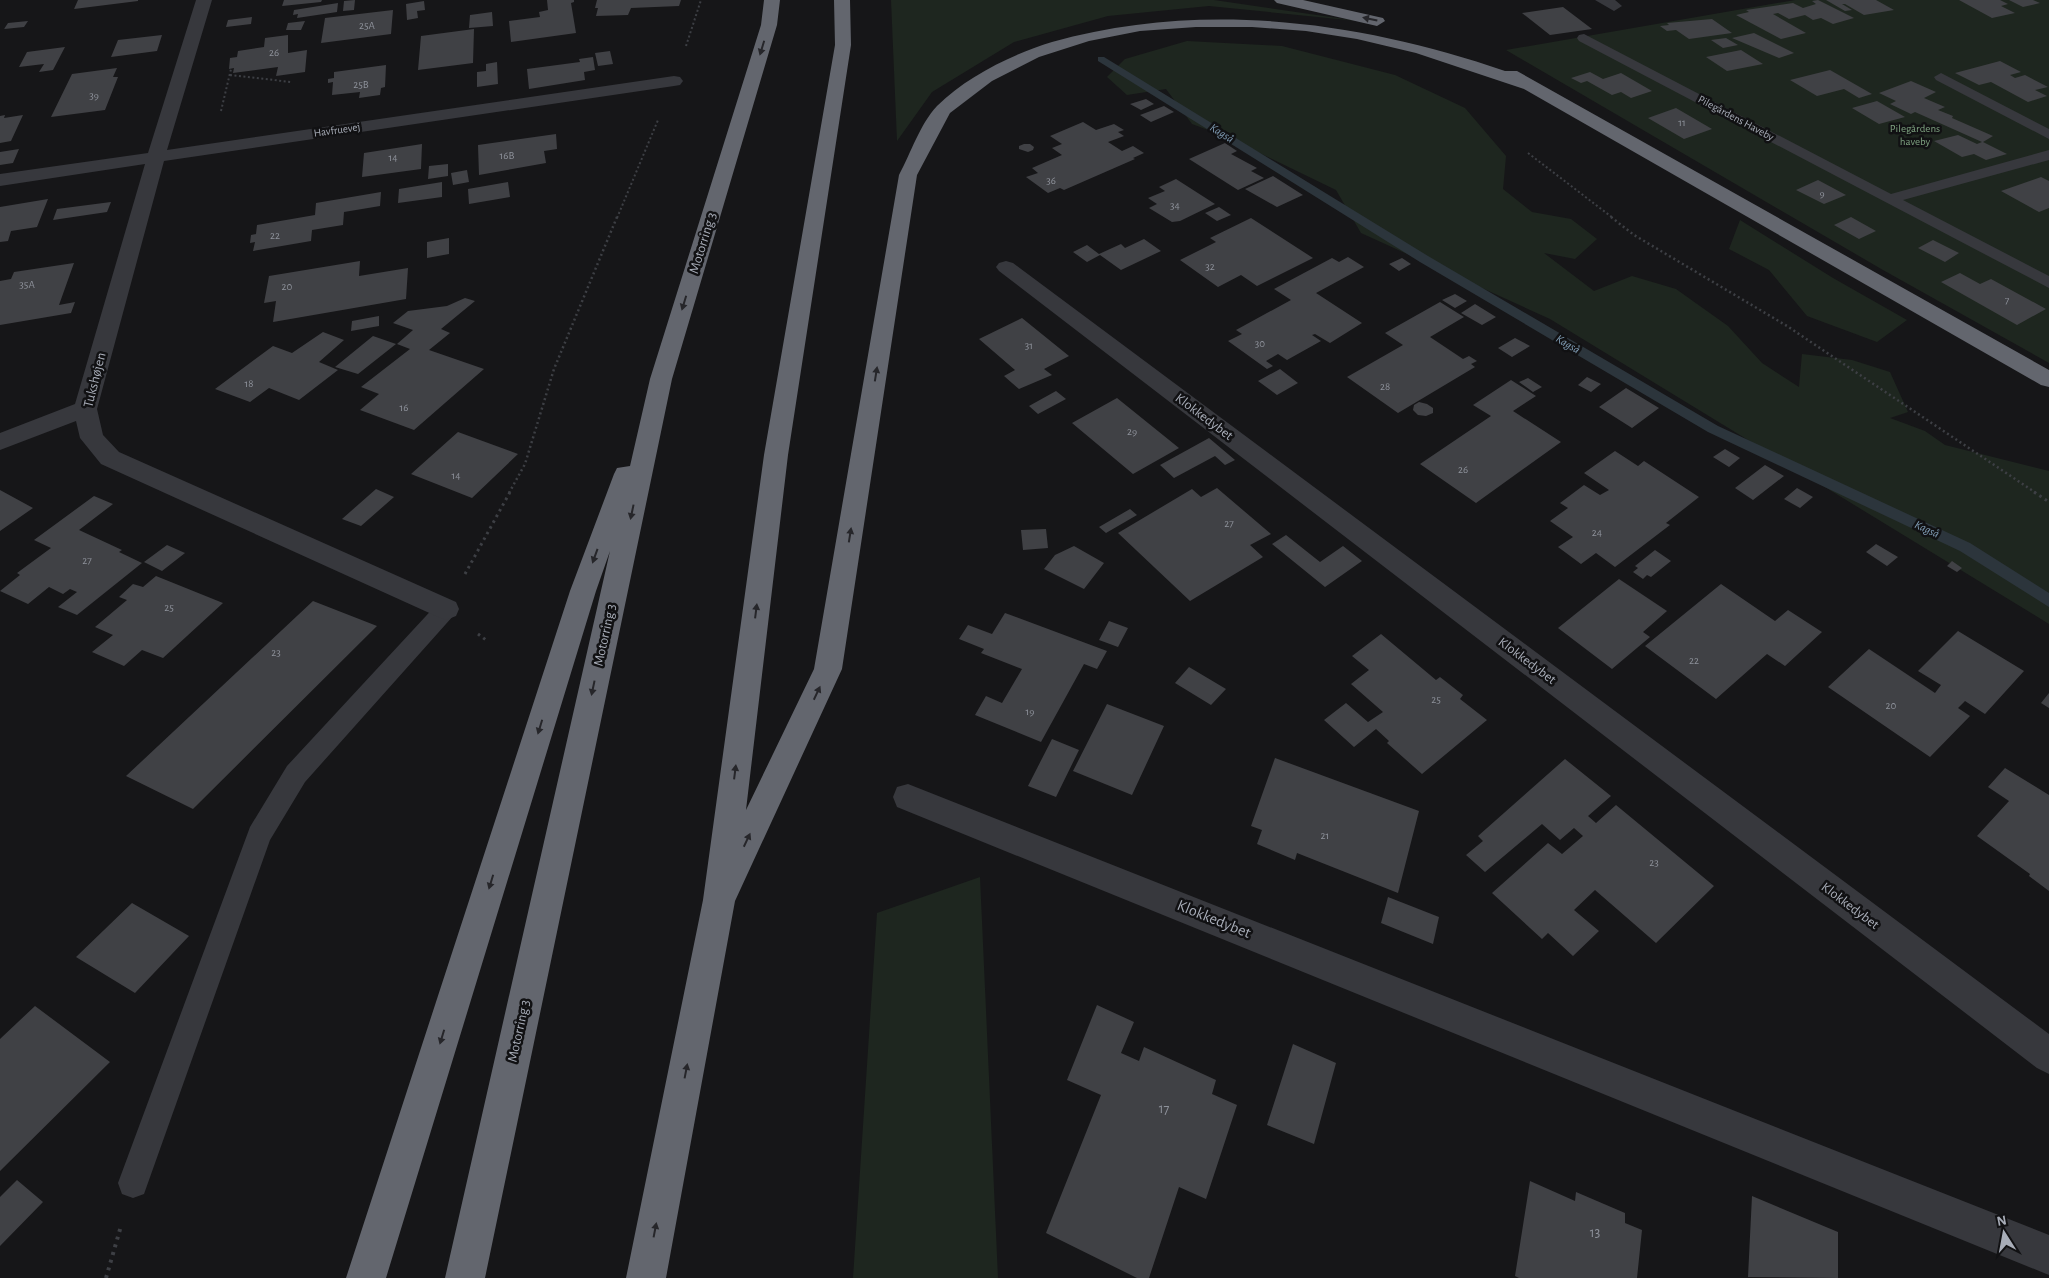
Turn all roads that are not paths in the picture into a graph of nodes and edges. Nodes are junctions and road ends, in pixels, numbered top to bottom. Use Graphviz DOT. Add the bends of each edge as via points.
graph roads {
  1 [pos="204,0"];
  2 [pos="772,0"];
  3 [pos="842,0"];
  4 [pos="1282,0"];
  5 [pos="1395,24"];
  6 [pos="1412,31"];
  7 [pos="1584,38"];
  8 [pos="1941,77"];
  9 [pos="674,80"];
  10 [pos="1527,85"];
  11 [pos="2049,135"];
  12 [pos="2049,154"];
  13 [pos="156,157"];
  14 [pos="0,180"];
  15 [pos="1889,199"];
  16 [pos="1006,267"];
  17 [pos="2049,283"];
  18 [pos="661,378"];
  19 [pos="2049,380"];
  20 [pos="85,409"];
  21 [pos="0,442"];
  22 [pos="446,609"];
  23 [pos="908,796"];
  24 [pos="719,900"];
  25 [pos="2049,1056"];
  26 [pos="133,1183"];
  27 [pos="2049,1255"];
  28 [pos="366,1278"];
  29 [pos="465,1278"];
  30 [pos="646,1278"];
  1 -- 13 [label="street, Tukshøjen"];
  2 -- 18 [label="highway, Motorring 3, one-way" via="769,25"];
  24 -- 3 [label="highway, one-way" via="776,455 843,45"];
  5 -- 4 [label="highway, one-way"];
  6 -- 10 [label="highway" via="1480,55"];
  7 -- 15 [label="lane, Pilegårdens Haveby"];
  8 -- 11 [label="lane"];
  9 -- 13 [label="street, Havfruevej"];
  10 -- 19 [label="highway"];
  24 -- 10 [label="highway, one-way" via="828,669 908,175 942,110 994,72 1057,44 1121,30 1202,22 1279,24 1357,34 1436,53"];
  12 -- 15 [label="lane"];
  13 -- 14 [label="street, Havfruevej"];
  13 -- 20 [label="street, Tukshøjen"];
  15 -- 17 [label="lane, Pilegårdens Haveby"];
  16 -- 25 [label="street, Klokkedybet"];
  18 -- 28 [label="highway, one-way" via="583,591"];
  18 -- 29 [label="highway, Motorring 3, one-way"];
  20 -- 21 [label="street"];
  20 -- 22 [label="street, Tukshøjen" via="92,438 110,458"];
  22 -- 26 [label="lane" via="296,774 259,835"];
  23 -- 27 [label="street, Klokkedybet"];
  30 -- 24 [label="highway, one-way"];
}
